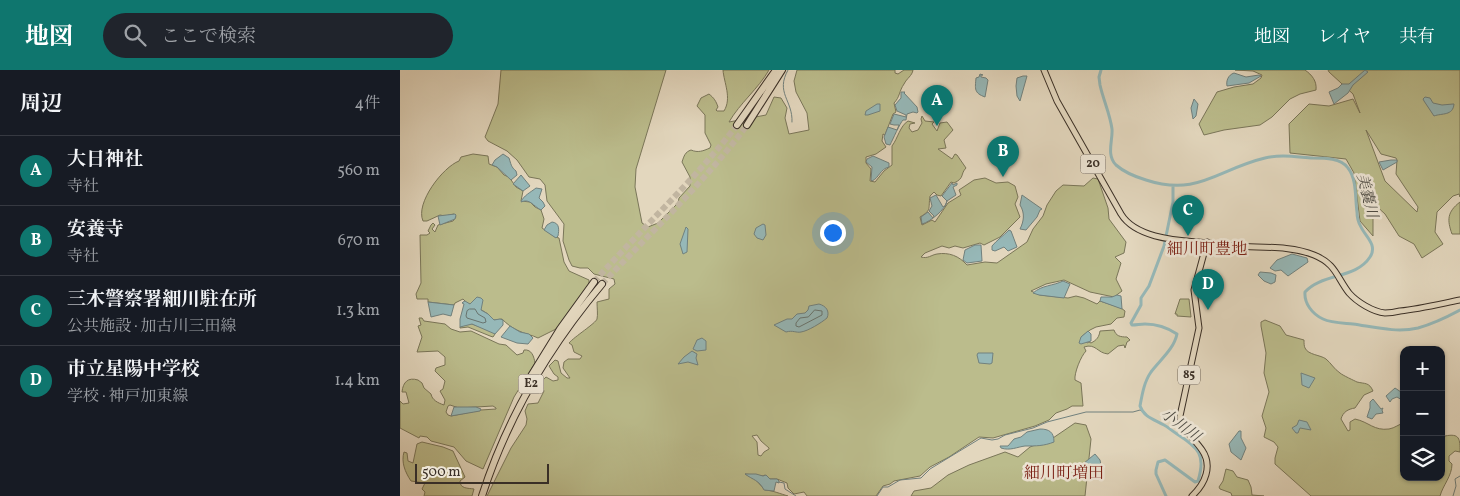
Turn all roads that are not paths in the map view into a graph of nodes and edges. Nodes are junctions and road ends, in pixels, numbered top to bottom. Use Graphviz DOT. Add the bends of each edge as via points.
graph roads {
  1 [pos="776,70"];
  2 [pos="782,70"];
  3 [pos="1044,70"];
  4 [pos="737,125"];
  5 [pos="747,125"];
  6 [pos="1207,242"];
  7 [pos="594,282"];
  8 [pos="602,284"];
  9 [pos="1460,300"];
  10 [pos="480,496"];
  11 [pos="1192,496"];
  1 -- 4 [label="highway"];
  2 -- 5 [label="highway"];
  3 -- 6 [label="main road, 20" via="1057,101 1125,220 1139,230 1162,237"];
  6 -- 9 [label="main road, 20" via="1312,254 1327,262 1350,293 1364,305 1385,313"];
  6 -- 11 [label="main road, 85" via="1194,290 1199,328 1180,421 1201,449 1207,464 1205,480"];
  7 -- 10 [label="highway, E2" via="526,384 504,430"];
  8 -- 10 [label="highway, E2" via="539,371 505,434"];
}
